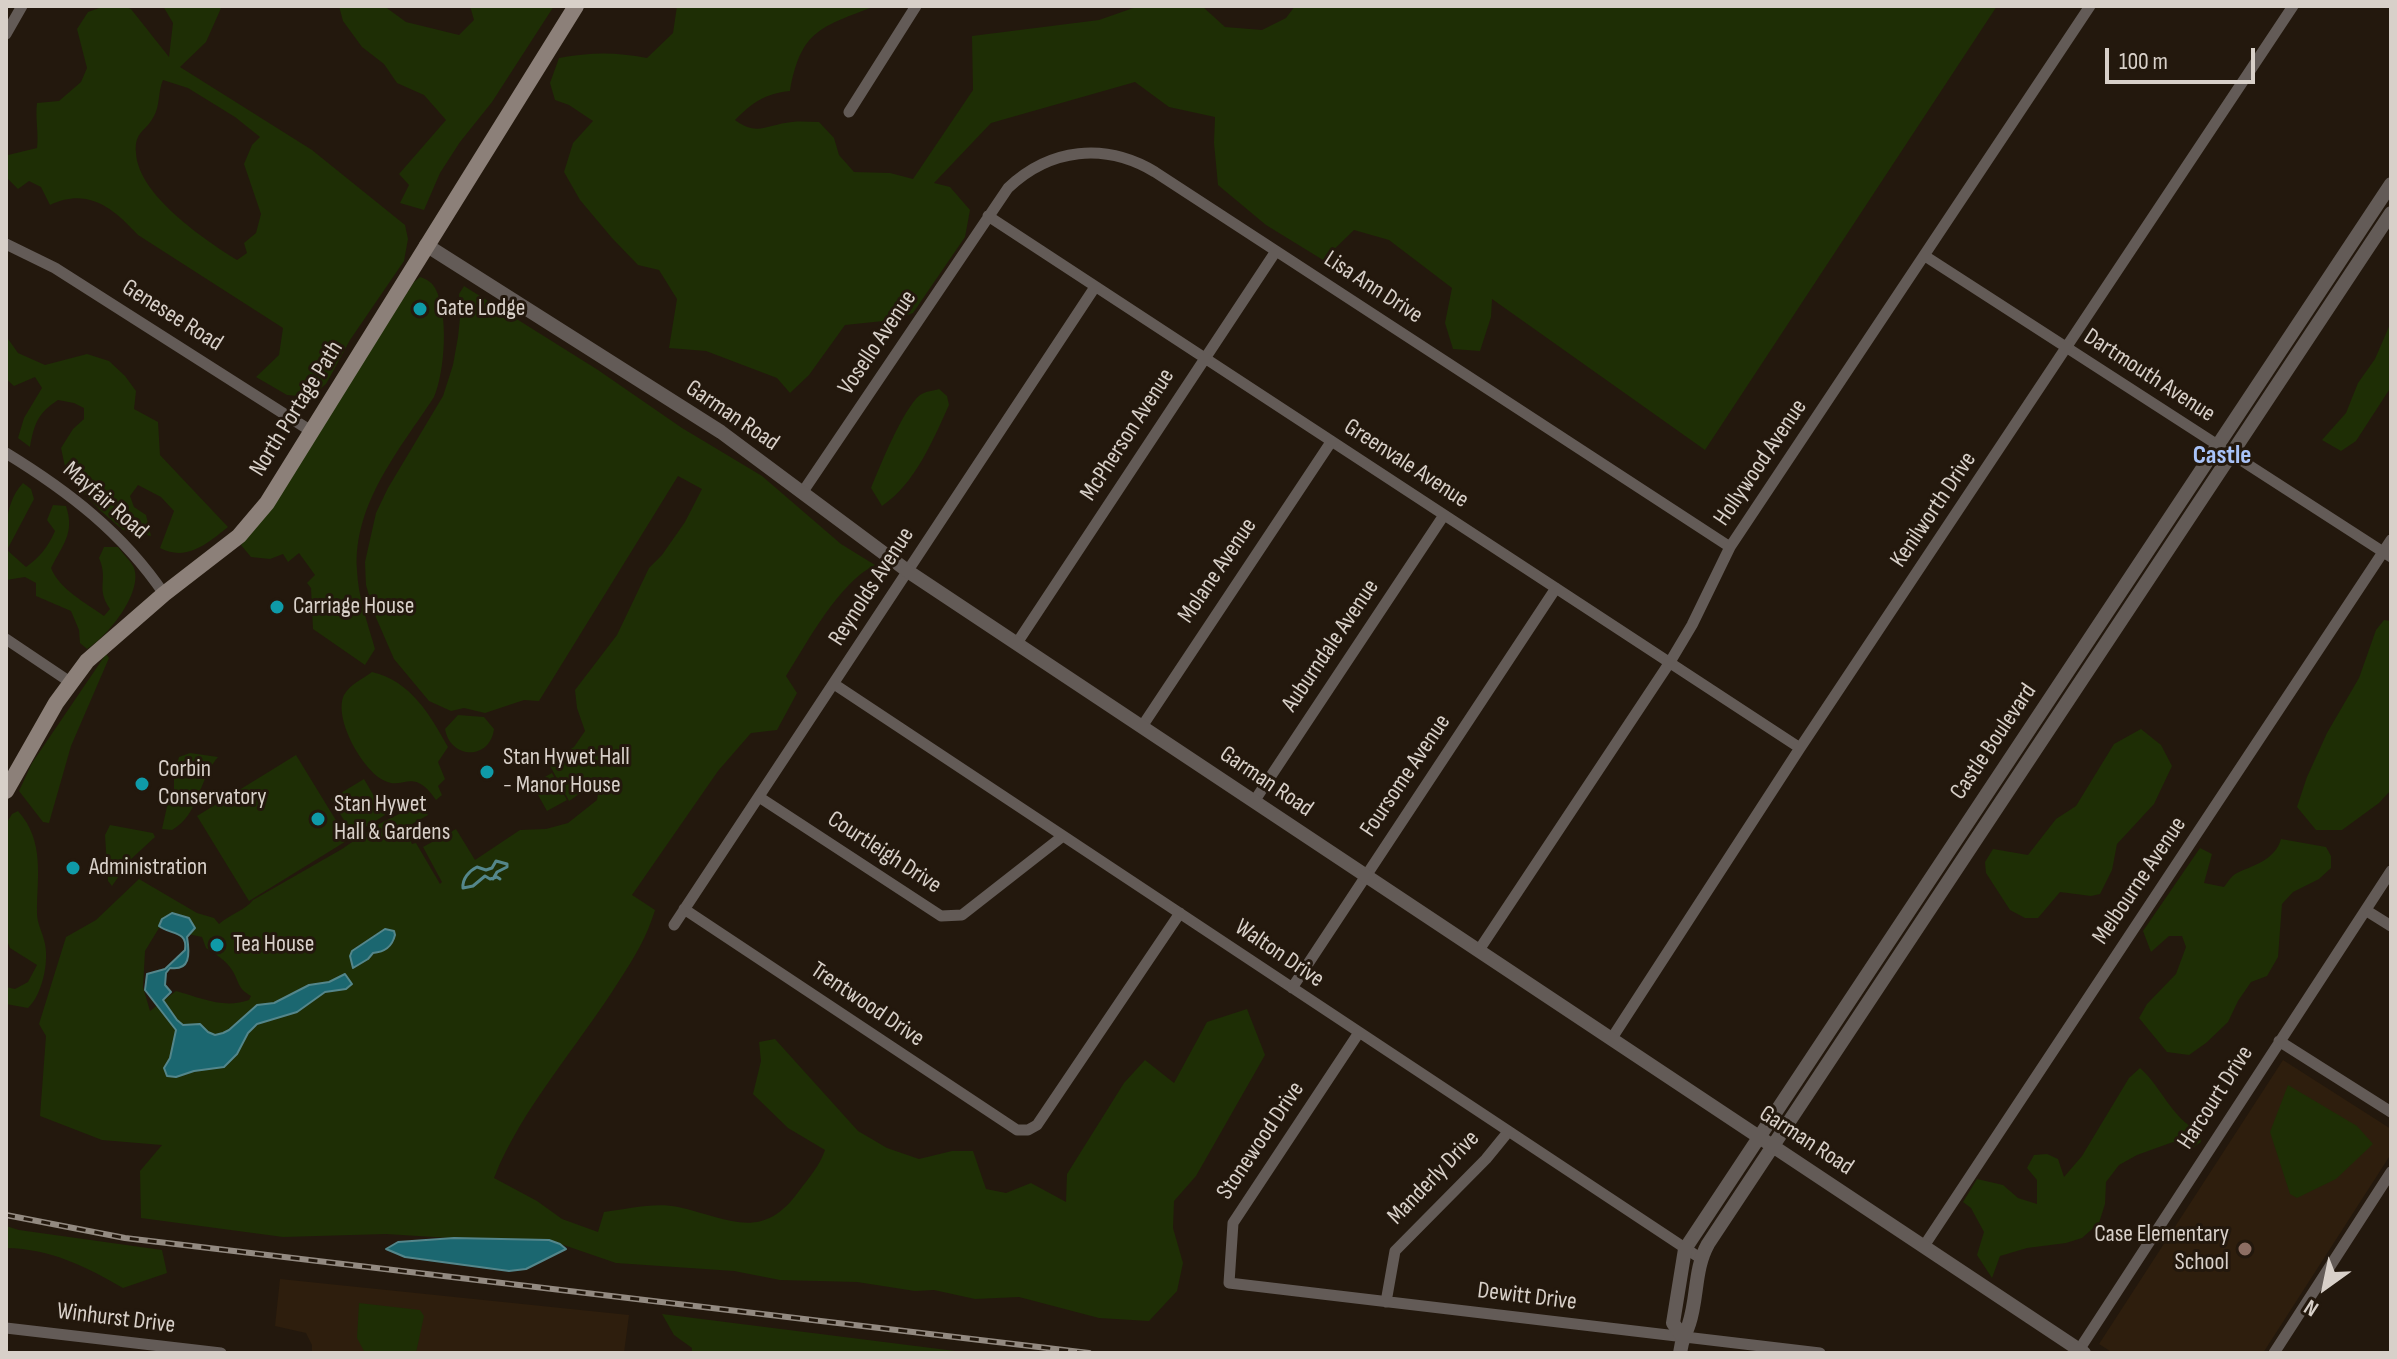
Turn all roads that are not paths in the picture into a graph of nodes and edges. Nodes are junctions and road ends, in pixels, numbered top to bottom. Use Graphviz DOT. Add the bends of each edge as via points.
graph roads {
  1 [pos="22,6"];
  2 [pos="576,6"];
  3 [pos="916,6"];
  4 [pos="2090,6"];
  5 [pos="2293,6"];
  6 [pos="6,34"];
  7 [pos="849,112"];
  8 [pos="2391,184"];
  9 [pos="2391,213"];
  10 [pos="988,216"];
  11 [pos="6,244"];
  12 [pos="426,245"];
  13 [pos="2349,247"];
  14 [pos="1276,251"];
  15 [pos="1925,256"];
  16 [pos="2363,256"];
  17 [pos="1095,287"];
  18 [pos="2066,349"];
  19 [pos="1205,358"];
  20 [pos="311,431"];
  21 [pos="1331,442"];
  22 [pos="2217,445"];
  23 [pos="6,453"];
  24 [pos="2231,454"];
  25 [pos="802,493"];
  26 [pos="1444,515"];
  27 [pos="2391,540"];
  28 [pos="1730,547"];
  29 [pos="2387,555"];
  30 [pos="909,572"];
  31 [pos="1556,588"];
  32 [pos="164,594"];
  33 [pos="6,639"];
  34 [pos="1017,643"];
  35 [pos="1670,662"];
  36 [pos="2071,667"];
  37 [pos="2085,676"];
  38 [pos="70,682"];
  39 [pos="834,684"];
  40 [pos="1143,725"];
  41 [pos="1800,748"];
  42 [pos="6,791"];
  43 [pos="759,797"];
  44 [pos="1255,800"];
  45 [pos="1063,836"];
  46 [pos="1957,838"];
  47 [pos="1972,848"];
  48 [pos="2391,871"];
  49 [pos="1367,876"];
  50 [pos="684,909"];
  51 [pos="2367,911"];
  52 [pos="1180,913"];
  53 [pos="674,925"];
  54 [pos="2391,926"];
  55 [pos="1479,950"];
  56 [pos="1292,988"];
  57 [pos="1849,1003"];
  58 [pos="1863,1012"];
  59 [pos="1358,1034"];
  60 [pos="1612,1038"];
  61 [pos="2279,1041"];
  62 [pos="2391,1112"];
  63 [pos="1508,1132"];
  64 [pos="1761,1137"];
  65 [pos="1774,1145"];
  66 [pos="2391,1172"];
  67 [pos="1924,1246"];
  68 [pos="1685,1249"];
  69 [pos="1700,1258"];
  70 [pos="1229,1283"];
  71 [pos="1386,1302"];
  72 [pos="6,1328"];
  73 [pos="1682,1336"];
  74 [pos="2080,1352"];
  75 [pos="221,1353"];
  76 [pos="1680,1353"];
  77 [pos="1820,1353"];
  78 [pos="2274,1353"];
  1 -- 6 [label="street"];
  2 -- 12 [label="main road, North Portage Path"];
  3 -- 7 [label="street"];
  4 -- 15 [label="street, Hollywood Avenue"];
  5 -- 18 [label="street, Kenilworth Drive"];
  8 -- 13 [label="street, Castle Boulevard"];
  9 -- 16 [label="street, Castle Boulevard"];
  10 -- 14 [label="street, Lisa Ann Drive" via="1019,177 1041,164 1068,154 1119,155"];
  10 -- 17 [label="street, Greenvale Avenue"];
  10 -- 25 [label="street, Vosello Avenue"];
  11 -- 20 [label="street, Genesee Road" via="55,268"];
  12 -- 20 [label="main road, North Portage Path"];
  12 -- 25 [label="street, Garman Road" via="721,432"];
  13 -- 16 [label="street"];
  13 -- 22 [label="street, Castle Boulevard"];
  14 -- 19 [label="street, McPherson Avenue"];
  14 -- 28 [label="street, Lisa Ann Drive"];
  15 -- 18 [label="street, Dartmouth Avenue"];
  15 -- 28 [label="street, Hollywood Avenue"];
  16 -- 24 [label="street, Castle Boulevard"];
  17 -- 19 [label="street, Greenvale Avenue"];
  17 -- 30 [label="street, Reynolds Avenue"];
  18 -- 22 [label="street, Dartmouth Avenue"];
  18 -- 41 [label="street, Kenilworth Drive"];
  19 -- 21 [label="street, Greenvale Avenue"];
  19 -- 34 [label="street, McPherson Avenue"];
  20 -- 32 [label="main road, North Portage Path" via="267,503 239,536"];
  21 -- 26 [label="street, Greenvale Avenue"];
  21 -- 40 [label="street, Molane Avenue"];
  22 -- 24 [label="street, Dartmouth Avenue"];
  22 -- 36 [label="street, Castle Boulevard"];
  23 -- 32 [label="street, Mayfair Road" via="93,513"];
  24 -- 29 [label="street, Dartmouth Avenue"];
  24 -- 37 [label="street, Castle Boulevard"];
  25 -- 30 [label="street, Garman Road"];
  26 -- 31 [label="street, Greenvale Avenue"];
  26 -- 44 [label="street, Auburndale Avenue"];
  27 -- 29 [label="street, Melbourne Avenue"];
  28 -- 35 [label="street, Hollywood Avenue"];
  29 -- 67 [label="street, Melbourne Avenue"];
  30 -- 34 [label="street, Garman Road"];
  30 -- 39 [label="street, Reynolds Avenue"];
  31 -- 35 [label="street, Greenvale Avenue"];
  31 -- 49 [label="street, Foursome Avenue"];
  32 -- 38 [label="main road, North Portage Path"];
  33 -- 38 [label="street"];
  34 -- 40 [label="street, Garman Road"];
  35 -- 41 [label="street, Greenvale Avenue"];
  35 -- 55 [label="street, Hollywood Avenue"];
  36 -- 37 [label="street"];
  36 -- 46 [label="street, Castle Boulevard"];
  37 -- 47 [label="street, Castle Boulevard"];
  38 -- 42 [label="main road, North Portage Path"];
  39 -- 43 [label="street, Reynolds Avenue"];
  39 -- 45 [label="street, Walton Drive"];
  40 -- 44 [label="street, Garman Road"];
  41 -- 60 [label="street, Kenilworth Drive"];
  43 -- 45 [label="street, Courtleigh Drive" via="941,916 962,915"];
  43 -- 50 [label="street, Reynolds Avenue"];
  44 -- 49 [label="street, Garman Road"];
  45 -- 52 [label="street, Walton Drive"];
  46 -- 47 [label="street"];
  46 -- 57 [label="street, Castle Boulevard"];
  47 -- 58 [label="street, Castle Boulevard"];
  48 -- 51 [label="street, Harcourt Drive"];
  49 -- 55 [label="street, Garman Road"];
  49 -- 56 [label="street, Foursome Avenue"];
  50 -- 52 [label="street, Trentwood Drive" via="1017,1130 1037,1125"];
  50 -- 53 [label="street, Reynolds Avenue"];
  51 -- 54 [label="street"];
  51 -- 61 [label="street, Harcourt Drive"];
  52 -- 56 [label="street, Walton Drive"];
  55 -- 60 [label="street, Garman Road"];
  56 -- 59 [label="street, Walton Drive"];
  57 -- 58 [label="street"];
  57 -- 64 [label="street, Castle Boulevard"];
  58 -- 65 [label="street, Castle Boulevard"];
  59 -- 63 [label="street, Walton Drive"];
  59 -- 70 [label="street, Stonewood Drive" via="1233,1223"];
  60 -- 64 [label="street, Garman Road"];
  61 -- 62 [label="street"];
  61 -- 74 [label="street, Harcourt Drive"];
  63 -- 68 [label="street, Walton Drive"];
  63 -- 71 [label="street, Manderly Drive" via="1395,1251"];
  64 -- 65 [label="street, Garman Road"];
  64 -- 68 [label="street, Castle Boulevard"];
  65 -- 67 [label="street, Garman Road"];
  65 -- 69 [label="street, Castle Boulevard"];
  66 -- 78 [label="street"];
  67 -- 74 [label="street, Garman Road"];
  68 -- 69 [label="street, Walton Drive"];
  68 -- 73 [label="street, Castle Boulevard" via="1673,1323"];
  69 -- 73 [label="street, Castle Boulevard" via="1689,1324"];
  70 -- 71 [label="street, Dewitt Drive"];
  71 -- 73 [label="street, Dewitt Drive"];
  72 -- 75 [label="street, Winhurst Drive"];
  73 -- 76 [label="street, Castle Boulevard"];
  73 -- 77 [label="street, Dewitt Drive"];
}
